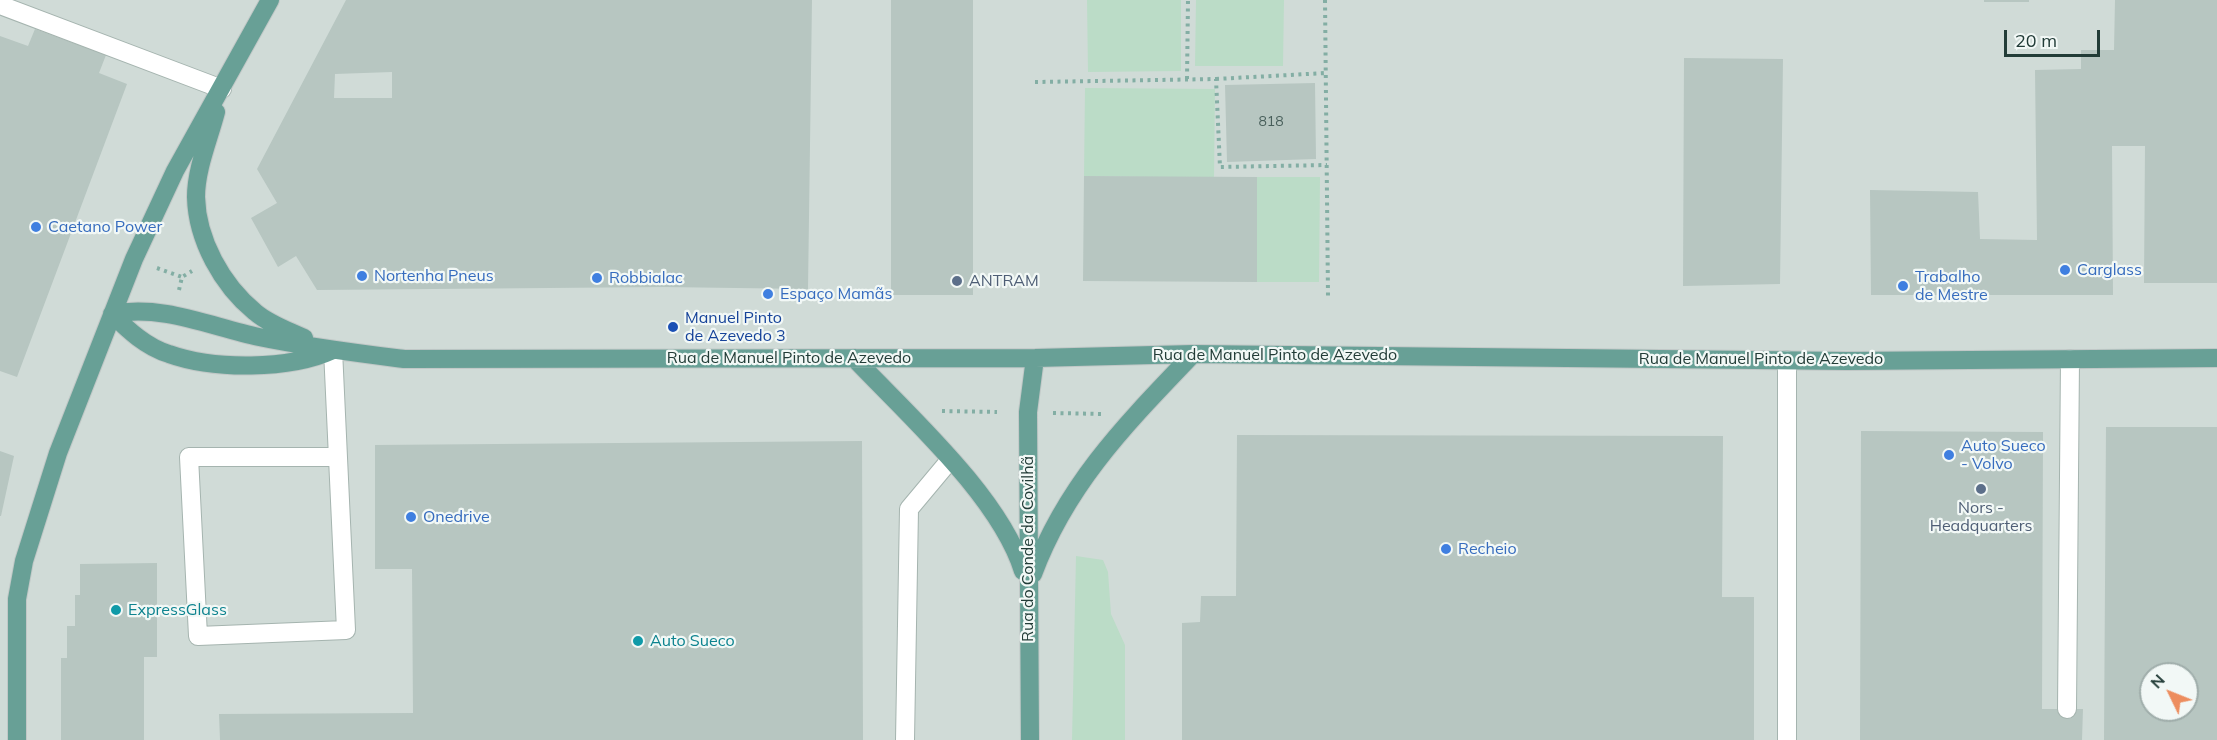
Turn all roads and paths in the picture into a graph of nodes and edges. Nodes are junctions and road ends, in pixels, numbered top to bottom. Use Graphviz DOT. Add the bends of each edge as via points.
graph roads {
  1 [pos="270,0"];
  2 [pos="1188,0"];
  3 [pos="1325,0"];
  4 [pos="0,4"];
  5 [pos="1326,73"];
  6 [pos="1187,79"];
  7 [pos="1216,79"];
  8 [pos="1035,82"];
  9 [pos="222,89"];
  10 [pos="1327,165"];
  11 [pos="151,265"];
  12 [pos="193,270"];
  13 [pos="1328,296"];
  14 [pos="112,314"];
  15 [pos="333,350"];
  16 [pos="1193,354"];
  17 [pos="854,358"];
  18 [pos="1035,358"];
  19 [pos="2217,358"];
  20 [pos="2070,359"];
  21 [pos="1787,360"];
  22 [pos="938,411"];
  23 [pos="997,412"];
  24 [pos="1052,413"];
  25 [pos="1107,414"];
  26 [pos="338,457"];
  27 [pos="950,460"];
  28 [pos="1028,587"];
  29 [pos="2067,708"];
  30 [pos="17,740"];
  31 [pos="905,740"];
  32 [pos="1030,740"];
  33 [pos="1787,740"];
  1 -- 9 [label="main road"];
  2 -- 6 [label="path"];
  3 -- 5 [label="path"];
  4 -- 9 [label="lane"];
  5 -- 7 [label="path"];
  5 -- 10 [label="path"];
  6 -- 7 [label="path"];
  6 -- 8 [label="path"];
  7 -- 10 [label="path" via="1220,167"];
  9 -- 14 [label="main road" via="175,171"];
  9 -- 15 [label="main road, Rua de Manuel Pinto de Azevedo" via="196,196 200,226 213,258 224,279 256,313 273,325"];
  10 -- 13 [label="path"];
  11 -- 12 [label="path" via="182,277"];
  14 -- 15 [label="main road, Rua de Manuel Pinto de Azevedo" via="133,310 175,316 258,337"];
  14 -- 15 [label="main road, Rua de Manuel Pinto de Azevedo" via="147,343 167,354 195,361 291,363"];
  14 -- 30 [label="main road" via="58,453 24,561 15,639"];
  15 -- 17 [label="main road, Rua de Manuel Pinto de Azevedo" via="404,359"];
  15 -- 26 [label="lane"];
  16 -- 18 [label="main road, Rua de Manuel Pinto de Azevedo"];
  16 -- 21 [label="main road, Rua de Manuel Pinto de Azevedo"];
  16 -- 28 [label="main road" via="1093,463 1049,534"];
  17 -- 18 [label="main road, Rua de Manuel Pinto de Azevedo"];
  17 -- 27 [label="main road"];
  18 -- 28 [label="main road, Rua do Conde da Covilhã" via="1028,412"];
  19 -- 20 [label="main road, Rua de Manuel Pinto de Azevedo"];
  20 -- 21 [label="main road, Rua de Manuel Pinto de Azevedo"];
  20 -- 29 [label="lane"];
  21 -- 33 [label="lane"];
  22 -- 23 [label="path"];
  24 -- 25 [label="path"];
  26 -- 26 [label="lane" via="346,630 198,636 189,457"];
  27 -- 28 [label="main road" via="1000,519 1017,550"];
  27 -- 31 [label="lane" via="909,509"];
  28 -- 32 [label="main road, Rua do Conde da Covilhã"];
}
